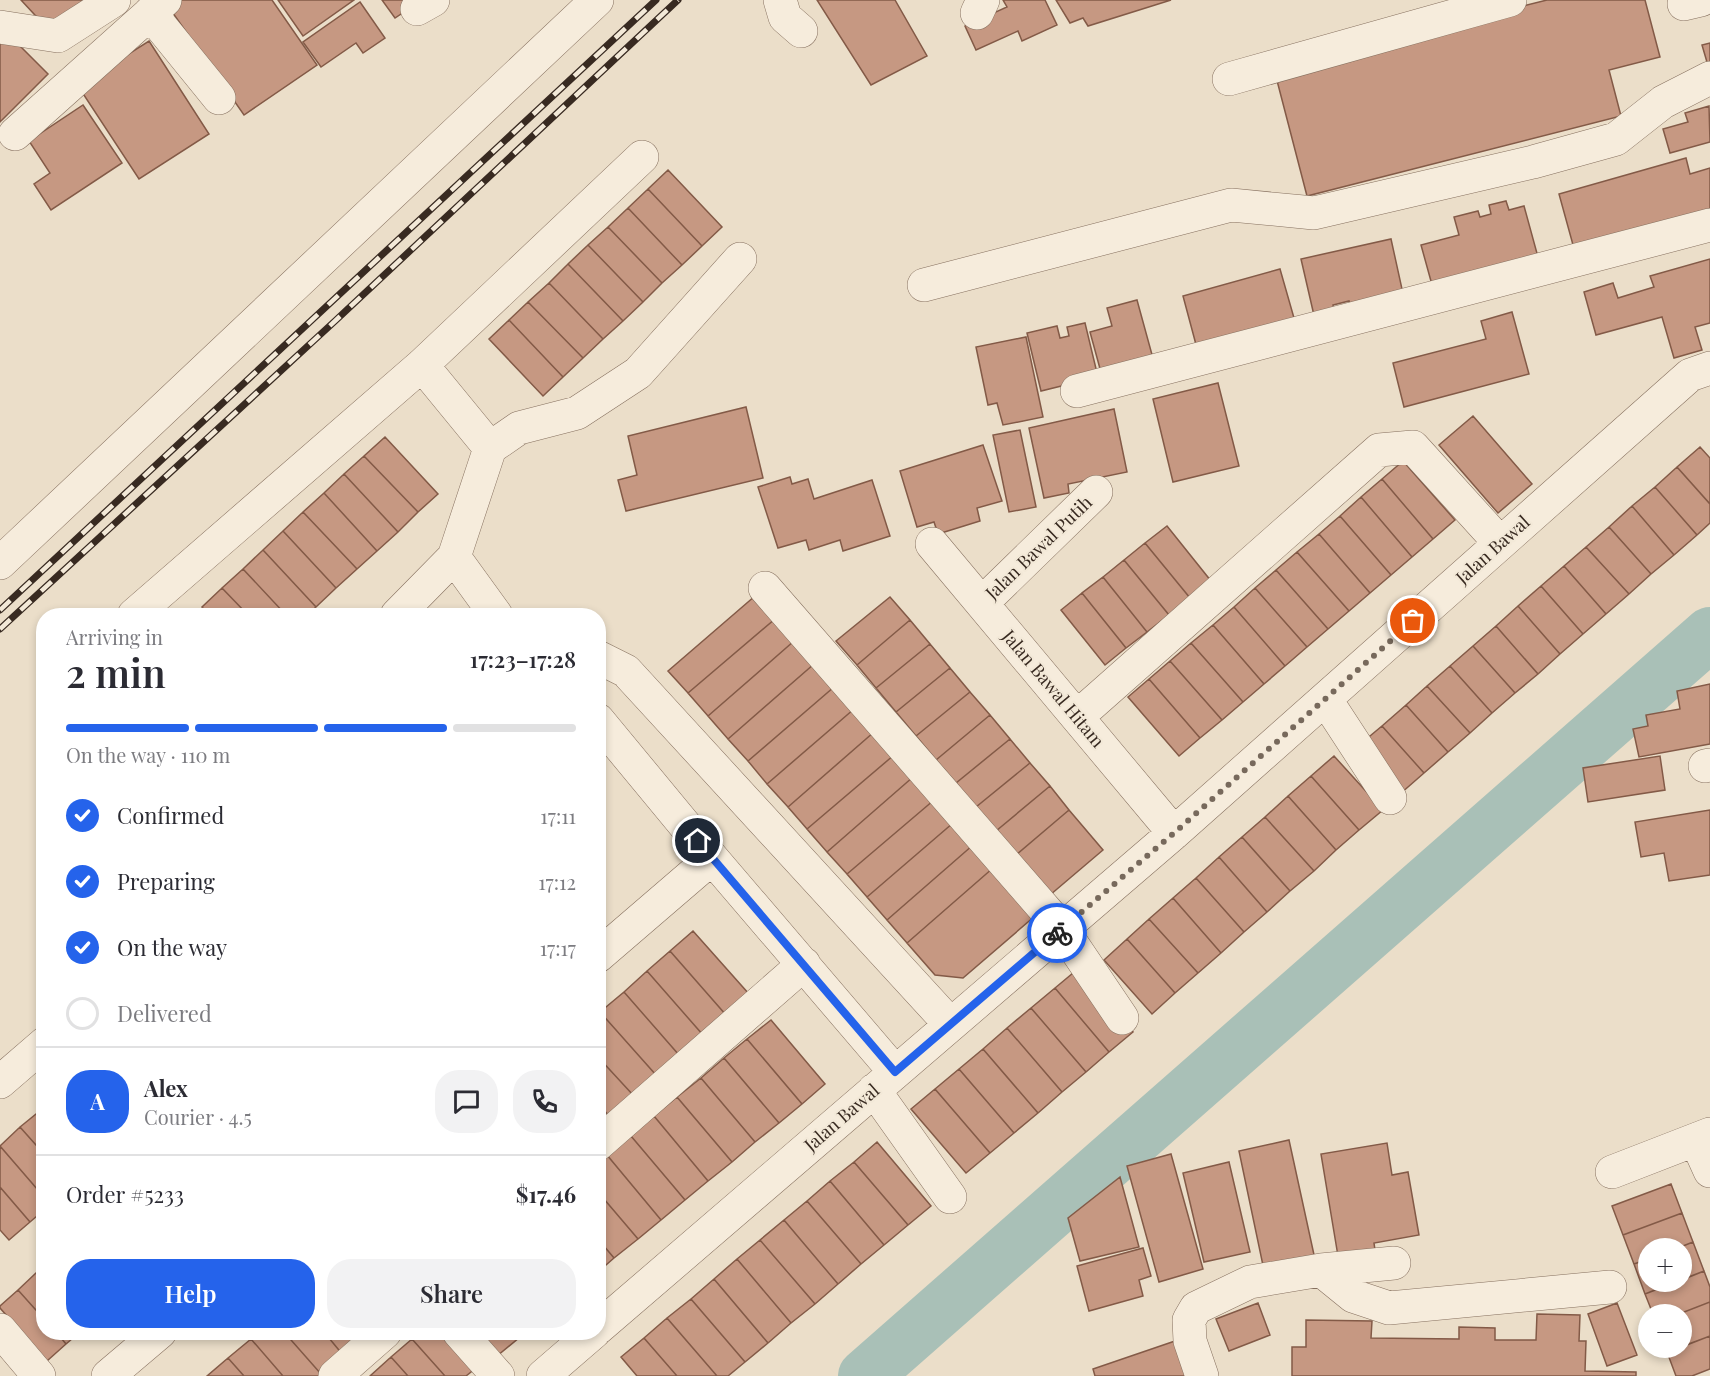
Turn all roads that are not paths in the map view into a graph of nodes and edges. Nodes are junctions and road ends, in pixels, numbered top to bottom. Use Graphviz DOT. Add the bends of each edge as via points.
graph roads {
  1 [pos="114,0"];
  2 [pos="597,0"];
  3 [pos="780,0"];
  4 [pos="1510,0"];
  5 [pos="158,7"];
  6 [pos="0,27"];
  7 [pos="801,31"];
  8 [pos="1710,78"];
  9 [pos="1228,79"];
  10 [pos="219,98"];
  11 [pos="15,134"];
  12 [pos="642,157"];
  13 [pos="1710,225"];
  14 [pos="740,259"];
  15 [pos="924,285"];
  16 [pos="422,365"];
  17 [pos="1710,368"];
  18 [pos="1077,391"];
  19 [pos="490,448"];
  20 [pos="1096,492"];
  21 [pos="1500,543"];
  22 [pos="932,544"];
  23 [pos="454,557"];
  24 [pos="0,563"];
  25 [pos="765,588"];
  26 [pos="982,603"];
  27 [pos="142,608"];
  28 [pos="404,608"];
  29 [pos="491,608"];
  30 [pos="606,661"];
  31 [pos="1326,700"];
  32 [pos="1077,717"];
  33 [pos="606,730"];
  34 [pos="1390,798"];
  35 [pos="1174,833"];
  36 [pos="712,858"];
  37 [pos="1062,928"];
  38 [pos="606,949"];
  39 [pos="804,964"];
  40 [pos="1122,1018"];
  41 [pos="950,1024"];
  42 [pos="36,1051"];
  43 [pos="885,1081"];
  44 [pos="0,1082"];
  45 [pos="606,1137"];
  46 [pos="1703,1137"];
  47 [pos="1710,1171"];
  48 [pos="1612,1172"];
  49 [pos="950,1197"];
  50 [pos="1394,1263"];
  51 [pos="1321,1270"];
  52 [pos="1610,1287"];
  53 [pos="606,1321"];
  54 [pos="0,1330"];
  55 [pos="151,1340"];
  56 [pos="376,1340"];
  57 [pos="466,1340"];
  58 [pos="585,1340"];
  59 [pos="39,1376"];
  60 [pos="108,1376"];
  61 [pos="335,1376"];
  62 [pos="498,1376"];
  63 [pos="543,1376"];
  64 [pos="1202,1376"];
  1 -- 6 [label="street" via="58,36"];
  2 -- 24 [label="street"];
  3 -- 7 [label="street" via="785,17"];
  4 -- 9 [label="street"];
  5 -- 10 [label="street"];
  5 -- 11 [label="street"];
  8 -- 15 [label="street" via="1663,102 1616,138 1533,162 1314,213 1231,205"];
  12 -- 16 [label="street"];
  13 -- 18 [label="street"];
  14 -- 19 [label="street" via="638,373 577,413 519,428"];
  16 -- 19 [label="street"];
  16 -- 27 [label="street"];
  17 -- 21 [label="street, Jalan Bawal" via="1690,375"];
  19 -- 23 [label="street"];
  20 -- 26 [label="street, Jalan Bawal Putih"];
  21 -- 31 [label="street, Jalan Bawal"];
  21 -- 32 [label="street" via="1413,447 1378,450"];
  22 -- 26 [label="street, Jalan Bawal Hitam"];
  23 -- 28 [label="street"];
  23 -- 29 [label="street"];
  25 -- 37 [label="street"];
  26 -- 32 [label="street, Jalan Bawal Hitam"];
  30 -- 41 [label="street" via="626,671"];
  31 -- 34 [label="street"];
  31 -- 35 [label="street, Jalan Bawal"];
  32 -- 35 [label="street, Jalan Bawal Hitam"];
  33 -- 36 [label="street"];
  35 -- 37 [label="street, Jalan Bawal"];
  36 -- 38 [label="street"];
  36 -- 39 [label="street"];
  37 -- 40 [label="street"];
  37 -- 41 [label="street, Jalan Bawal"];
  39 -- 43 [label="street"];
  39 -- 45 [label="street"];
  41 -- 43 [label="street, Jalan Bawal"];
  42 -- 44 [label="street"];
  43 -- 49 [label="street"];
  43 -- 53 [label="street, Jalan Bawal"];
  46 -- 47 [label="street"];
  46 -- 48 [label="street"];
  50 -- 51 [label="street"];
  51 -- 52 [label="street" via="1353,1296 1389,1308"];
  51 -- 64 [label="street" via="1250,1282 1196,1308 1189,1320 1190,1341"];
  54 -- 59 [label="street"];
  55 -- 60 [label="street"];
  56 -- 61 [label="street"];
  57 -- 62 [label="street"];
  58 -- 63 [label="street"];
}
